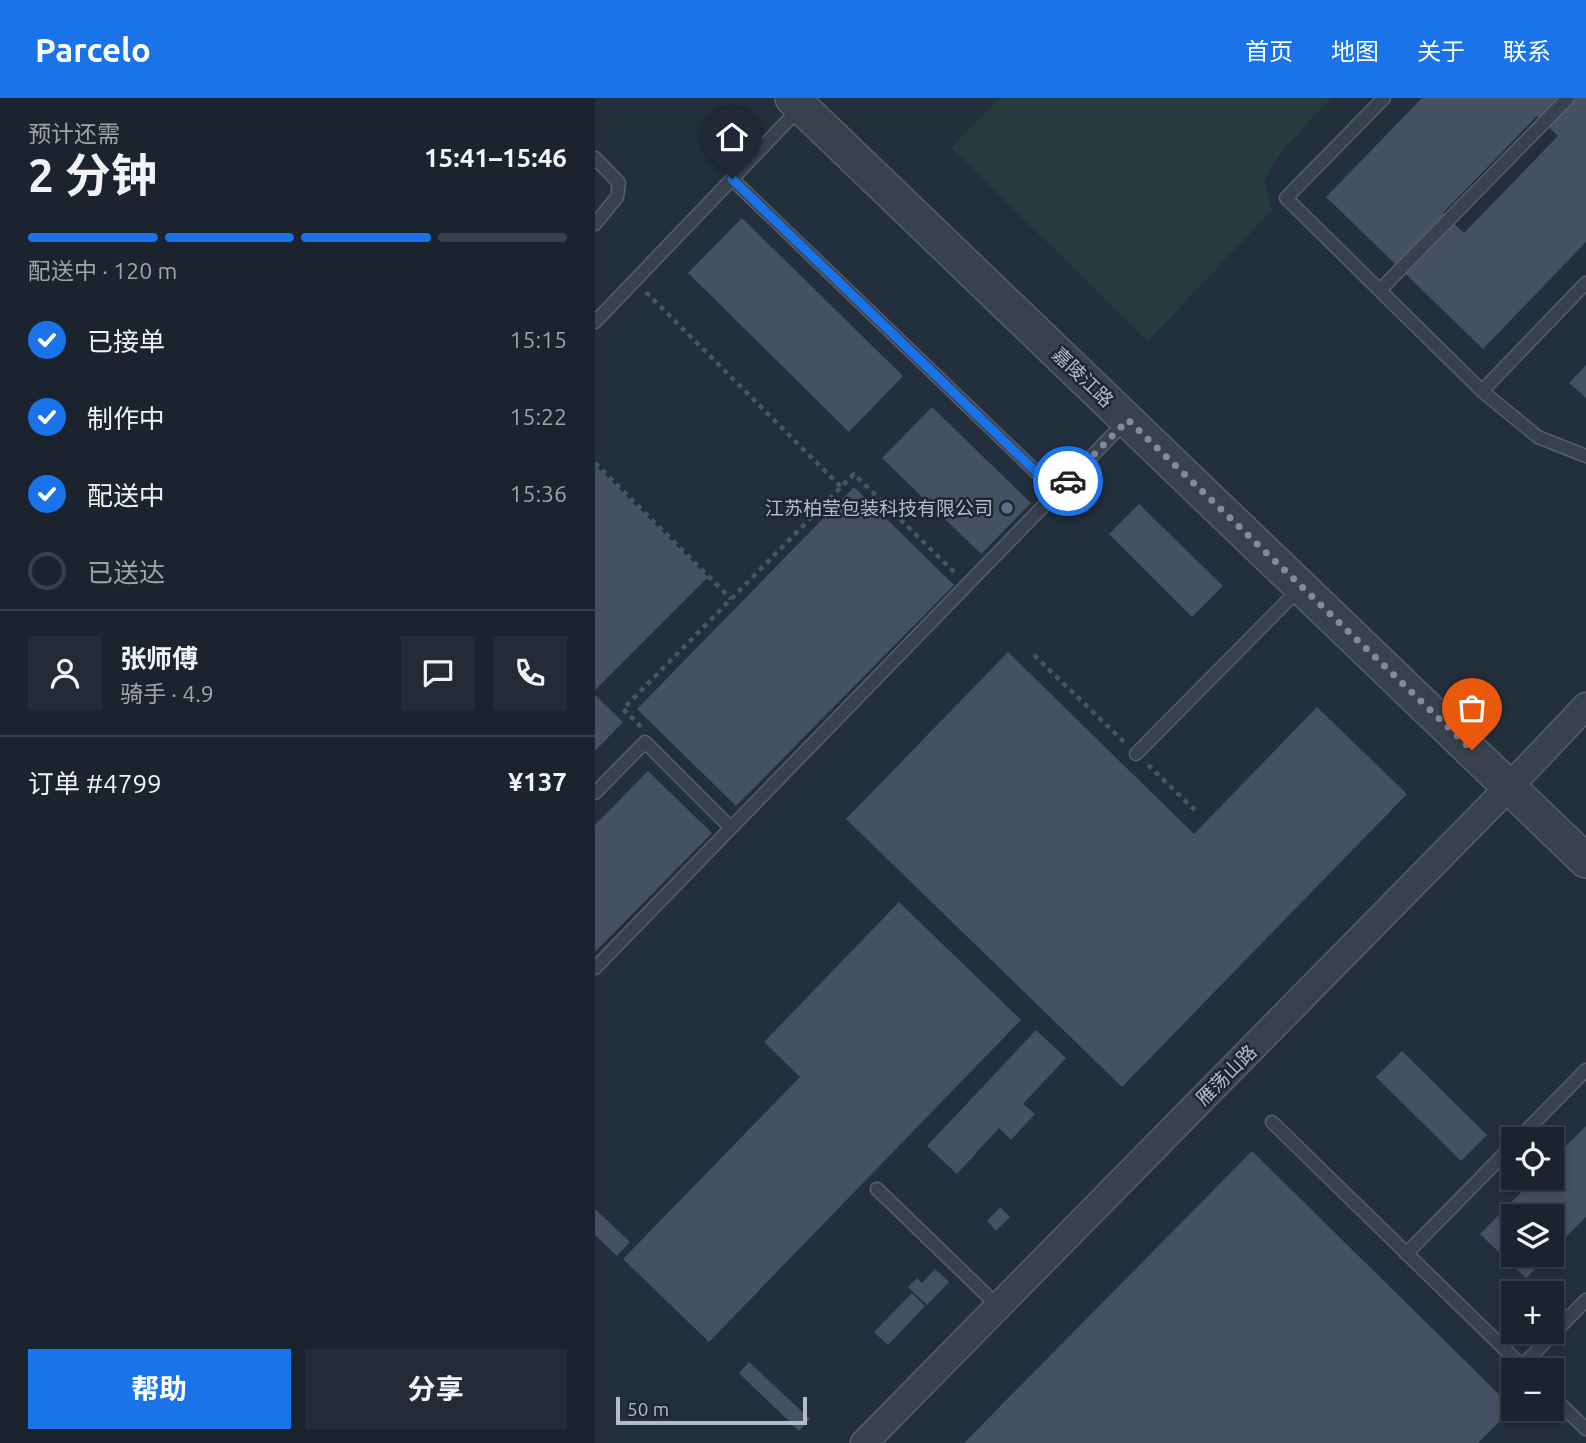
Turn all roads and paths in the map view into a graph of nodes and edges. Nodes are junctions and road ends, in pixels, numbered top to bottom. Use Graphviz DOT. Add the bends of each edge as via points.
graph roads {
  1 [pos="1384,98"];
  2 [pos="1569,98"];
  3 [pos="796,102"];
  4 [pos="595,158"];
  5 [pos="732,179"];
  6 [pos="595,224"];
  7 [pos="635,281"];
  8 [pos="1586,283"];
  9 [pos="1380,290"];
  10 [pos="595,322"];
  11 [pos="1482,391"];
  12 [pos="1128,420"];
  13 [pos="1586,456"];
  14 [pos="595,463"];
  15 [pos="841,487"];
  16 [pos="1057,492"];
  17 [pos="967,585"];
  18 [pos="1302,587"];
  19 [pos="731,599"];
  20 [pos="1034,655"];
  21 [pos="1586,706"];
  22 [pos="645,742"];
  23 [pos="1136,754"];
  24 [pos="1510,786"];
  25 [pos="595,793"];
  26 [pos="1197,812"];
  27 [pos="731,828"];
  28 [pos="1586,861"];
  29 [pos="595,968"];
  30 [pos="1586,1070"];
  31 [pos="1272,1122"];
  32 [pos="1530,1127"];
  33 [pos="1501,1157"];
  34 [pos="877,1189"];
  35 [pos="1406,1254"];
  36 [pos="1586,1300"];
  37 [pos="998,1307"];
  38 [pos="1514,1358"];
  39 [pos="1533,1358"];
  40 [pos="1564,1408"];
  41 [pos="1586,1429"];
  42 [pos="864,1443"];
  1 -- 9 [label="lane" via="1286,198"];
  2 -- 9 [label="lane"];
  3 -- 5 [label="lane"];
  3 -- 12 [label="street, 嘉陵江路"];
  4 -- 6 [label="lane" via="619,183 617,197"];
  5 -- 7 [label="lane"];
  5 -- 16 [label="lane"];
  7 -- 10 [label="lane"];
  7 -- 15 [label="path"];
  8 -- 11 [label="lane"];
  9 -- 11 [label="lane"];
  11 -- 13 [label="lane" via="1538,437"];
  12 -- 16 [label="lane"];
  12 -- 18 [label="street, 嘉陵江路"];
  14 -- 19 [label="path"];
  15 -- 17 [label="path" via="854,474"];
  15 -- 19 [label="path"];
  16 -- 17 [label="lane"];
  17 -- 27 [label="lane"];
  18 -- 23 [label="lane"];
  18 -- 24 [label="street, 嘉陵江路"];
  19 -- 22 [label="path" via="623,709 650,736"];
  20 -- 23 [label="path"];
  21 -- 24 [label="street, 雁荡山路"];
  22 -- 25 [label="lane"];
  22 -- 27 [label="lane"];
  23 -- 26 [label="path"];
  24 -- 28 [label="street, 嘉陵江路"];
  24 -- 37 [label="street, 雁荡山路"];
  27 -- 29 [label="lane"];
  30 -- 32 [label="lane"];
  31 -- 35 [label="lane"];
  33 -- 35 [label="lane"];
  34 -- 37 [label="lane"];
  35 -- 38 [label="lane"];
  36 -- 39 [label="lane"];
  37 -- 42 [label="street, 雁荡山路"];
  40 -- 41 [label="lane"];
}
